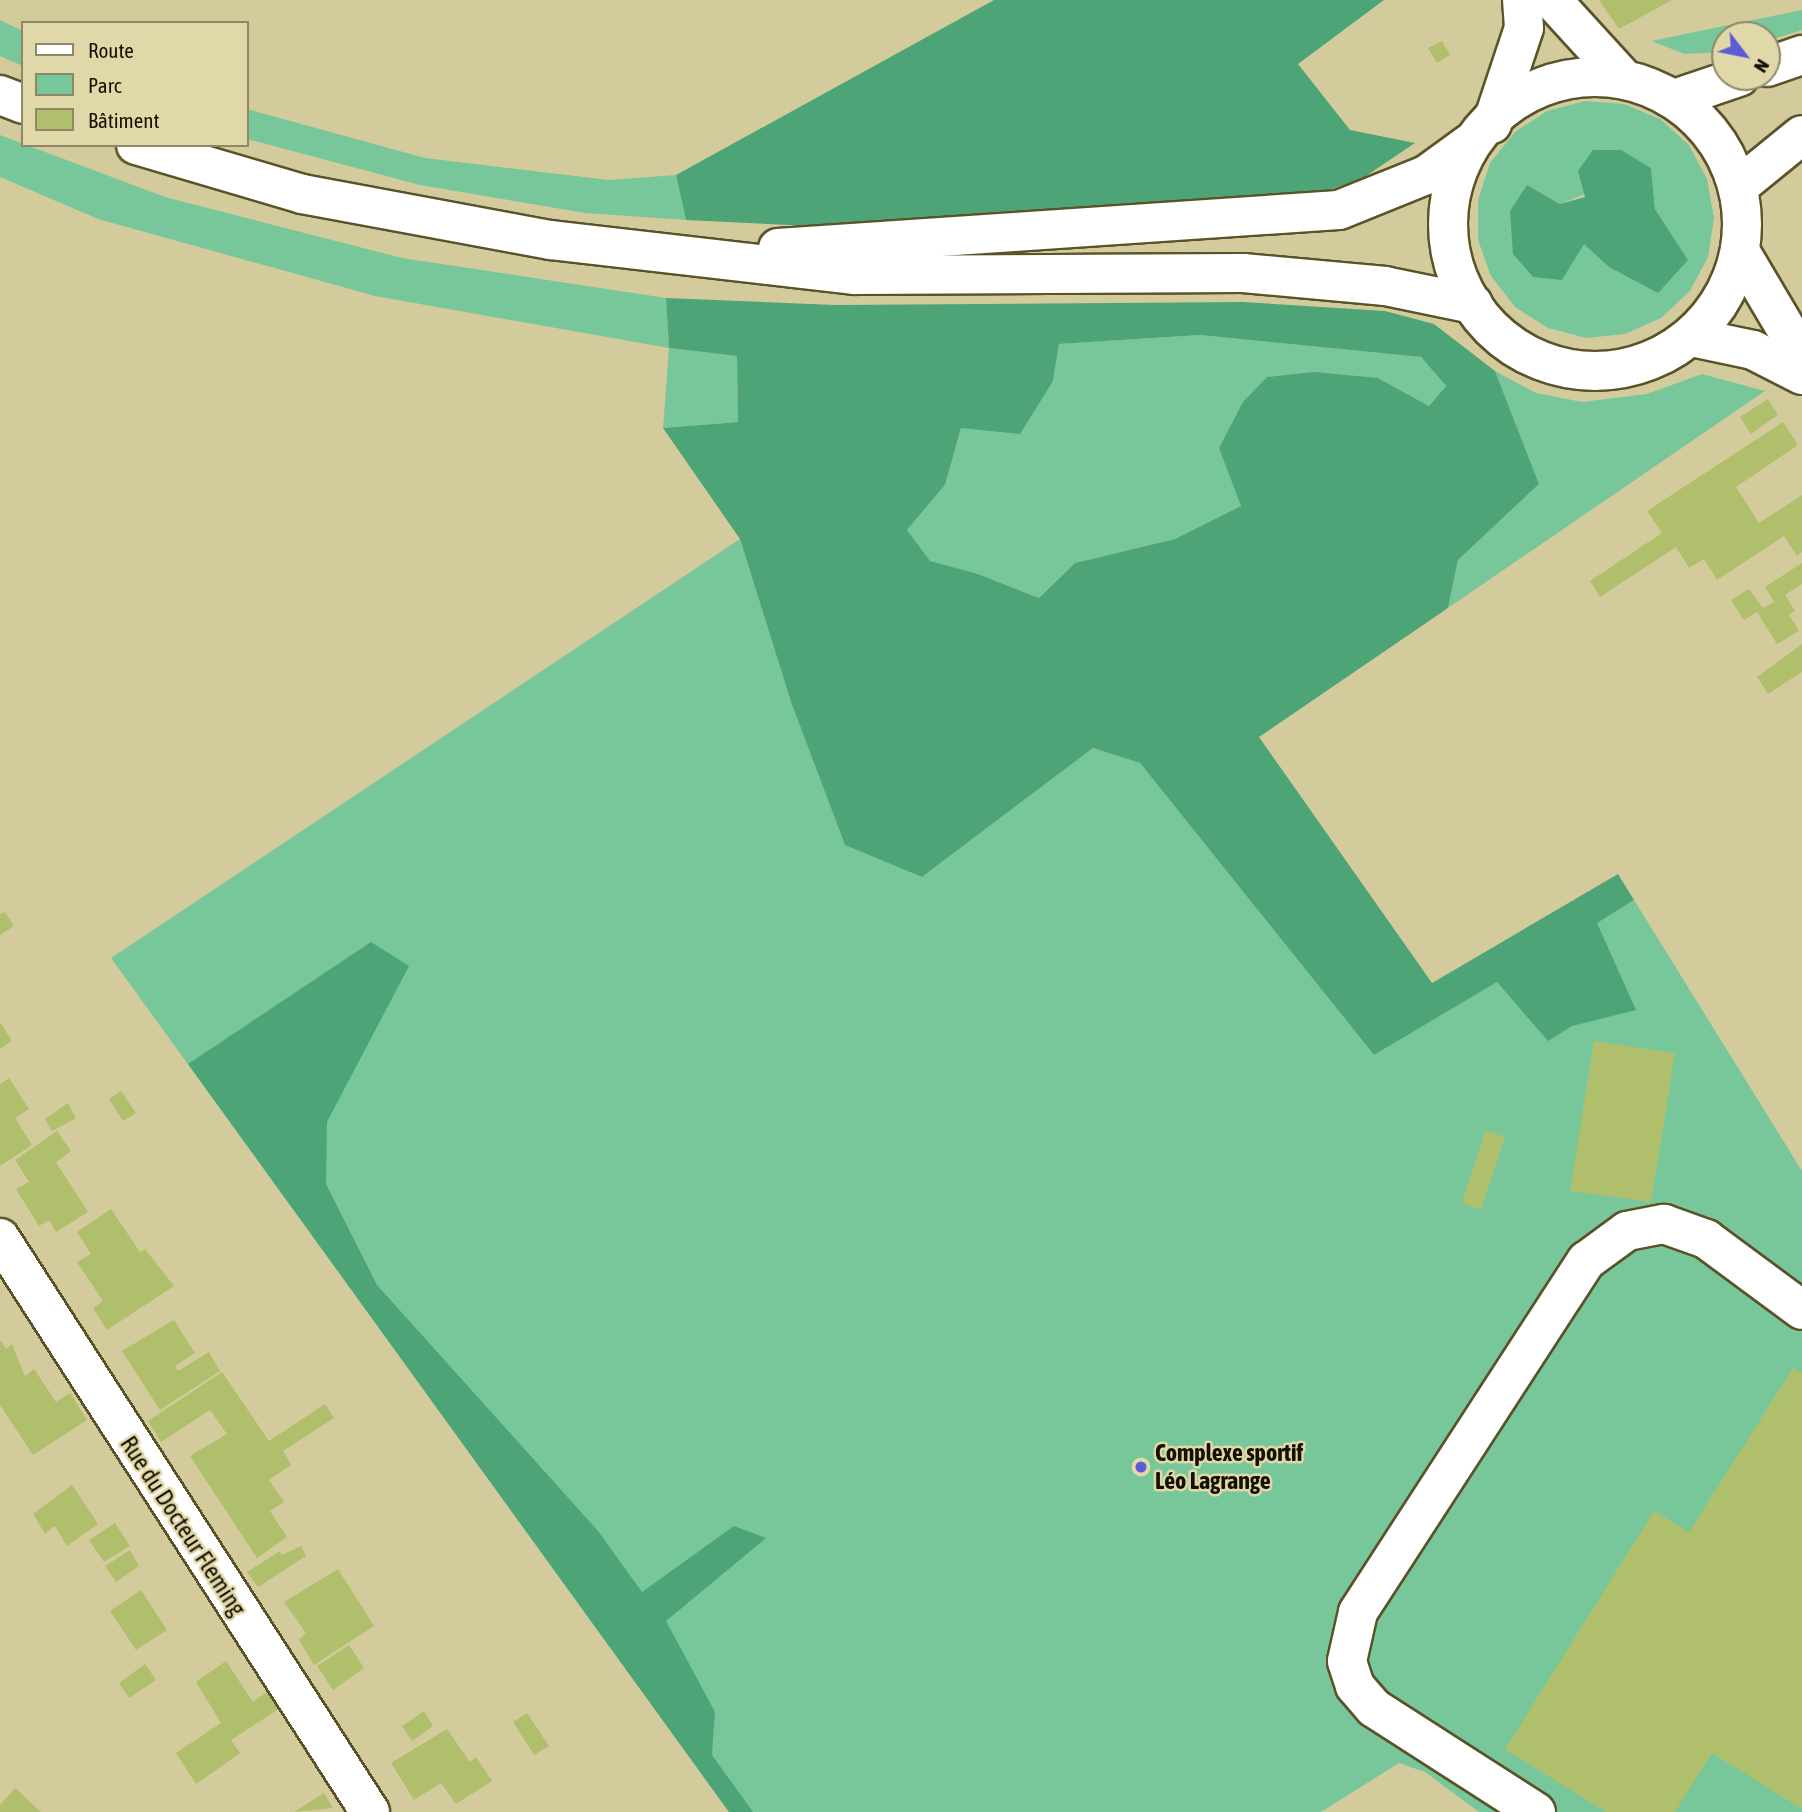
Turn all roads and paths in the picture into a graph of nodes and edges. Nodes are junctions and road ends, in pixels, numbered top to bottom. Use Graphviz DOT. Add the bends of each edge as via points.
graph roads {
  1 [pos="1522,0"];
  2 [pos="1552,0"];
  3 [pos="1802,55"];
  4 [pos="1781,62"];
  5 [pos="1625,80"];
  6 [pos="1711,86"];
  7 [pos="0,95"];
  8 [pos="1674,99"];
  9 [pos="21,103"];
  10 [pos="1484,132"];
  11 [pos="1802,135"];
  12 [pos="143,147"];
  13 [pos="1738,187"];
  14 [pos="1740,251"];
  15 [pos="685,254"];
  16 [pos="1473,304"];
  17 [pos="1690,337"];
  18 [pos="1802,355"];
  19 [pos="1802,375"];
  20 [pos="0,1238"];
  21 [pos="1802,1310"];
  22 [pos="370,1812"];
  23 [pos="1536,1812"];
  1 -- 10 [label="main road" via="1524,29"];
  2 -- 5 [label="main road"];
  3 -- 4 [label="main road"];
  5 -- 8 [label="main road"];
  5 -- 10 [label="main road" via="1590,74 1551,83 1519,99"];
  6 -- 8 [label="main road"];
  7 -- 9 [label="main road"];
  8 -- 13 [label="main road" via="1714,137"];
  10 -- 15 [label="main road" via="1426,175 1339,210"];
  10 -- 16 [label="main road" via="1456,178 1448,246 1459,281"];
  11 -- 13 [label="main road"];
  12 -- 15 [label="main road" via="302,194 425,219 551,240"];
  13 -- 14 [label="main road" via="1743,221"];
  14 -- 17 [label="main road" via="1719,305"];
  14 -- 18 [label="main road"];
  15 -- 16 [label="main road" via="854,275 1243,273 1385,286"];
  16 -- 17 [label="main road" via="1486,325 1521,353 1562,368 1613,371 1654,360"];
  17 -- 19 [label="main road" via="1753,350"];
  20 -- 22 [label="main road, Rue du Docteur Fleming"];
  21 -- 23 [label="main road" via="1706,1239 1664,1224 1627,1231 1586,1261 1358,1612 1347,1661 1354,1686 1374,1707"];
}
